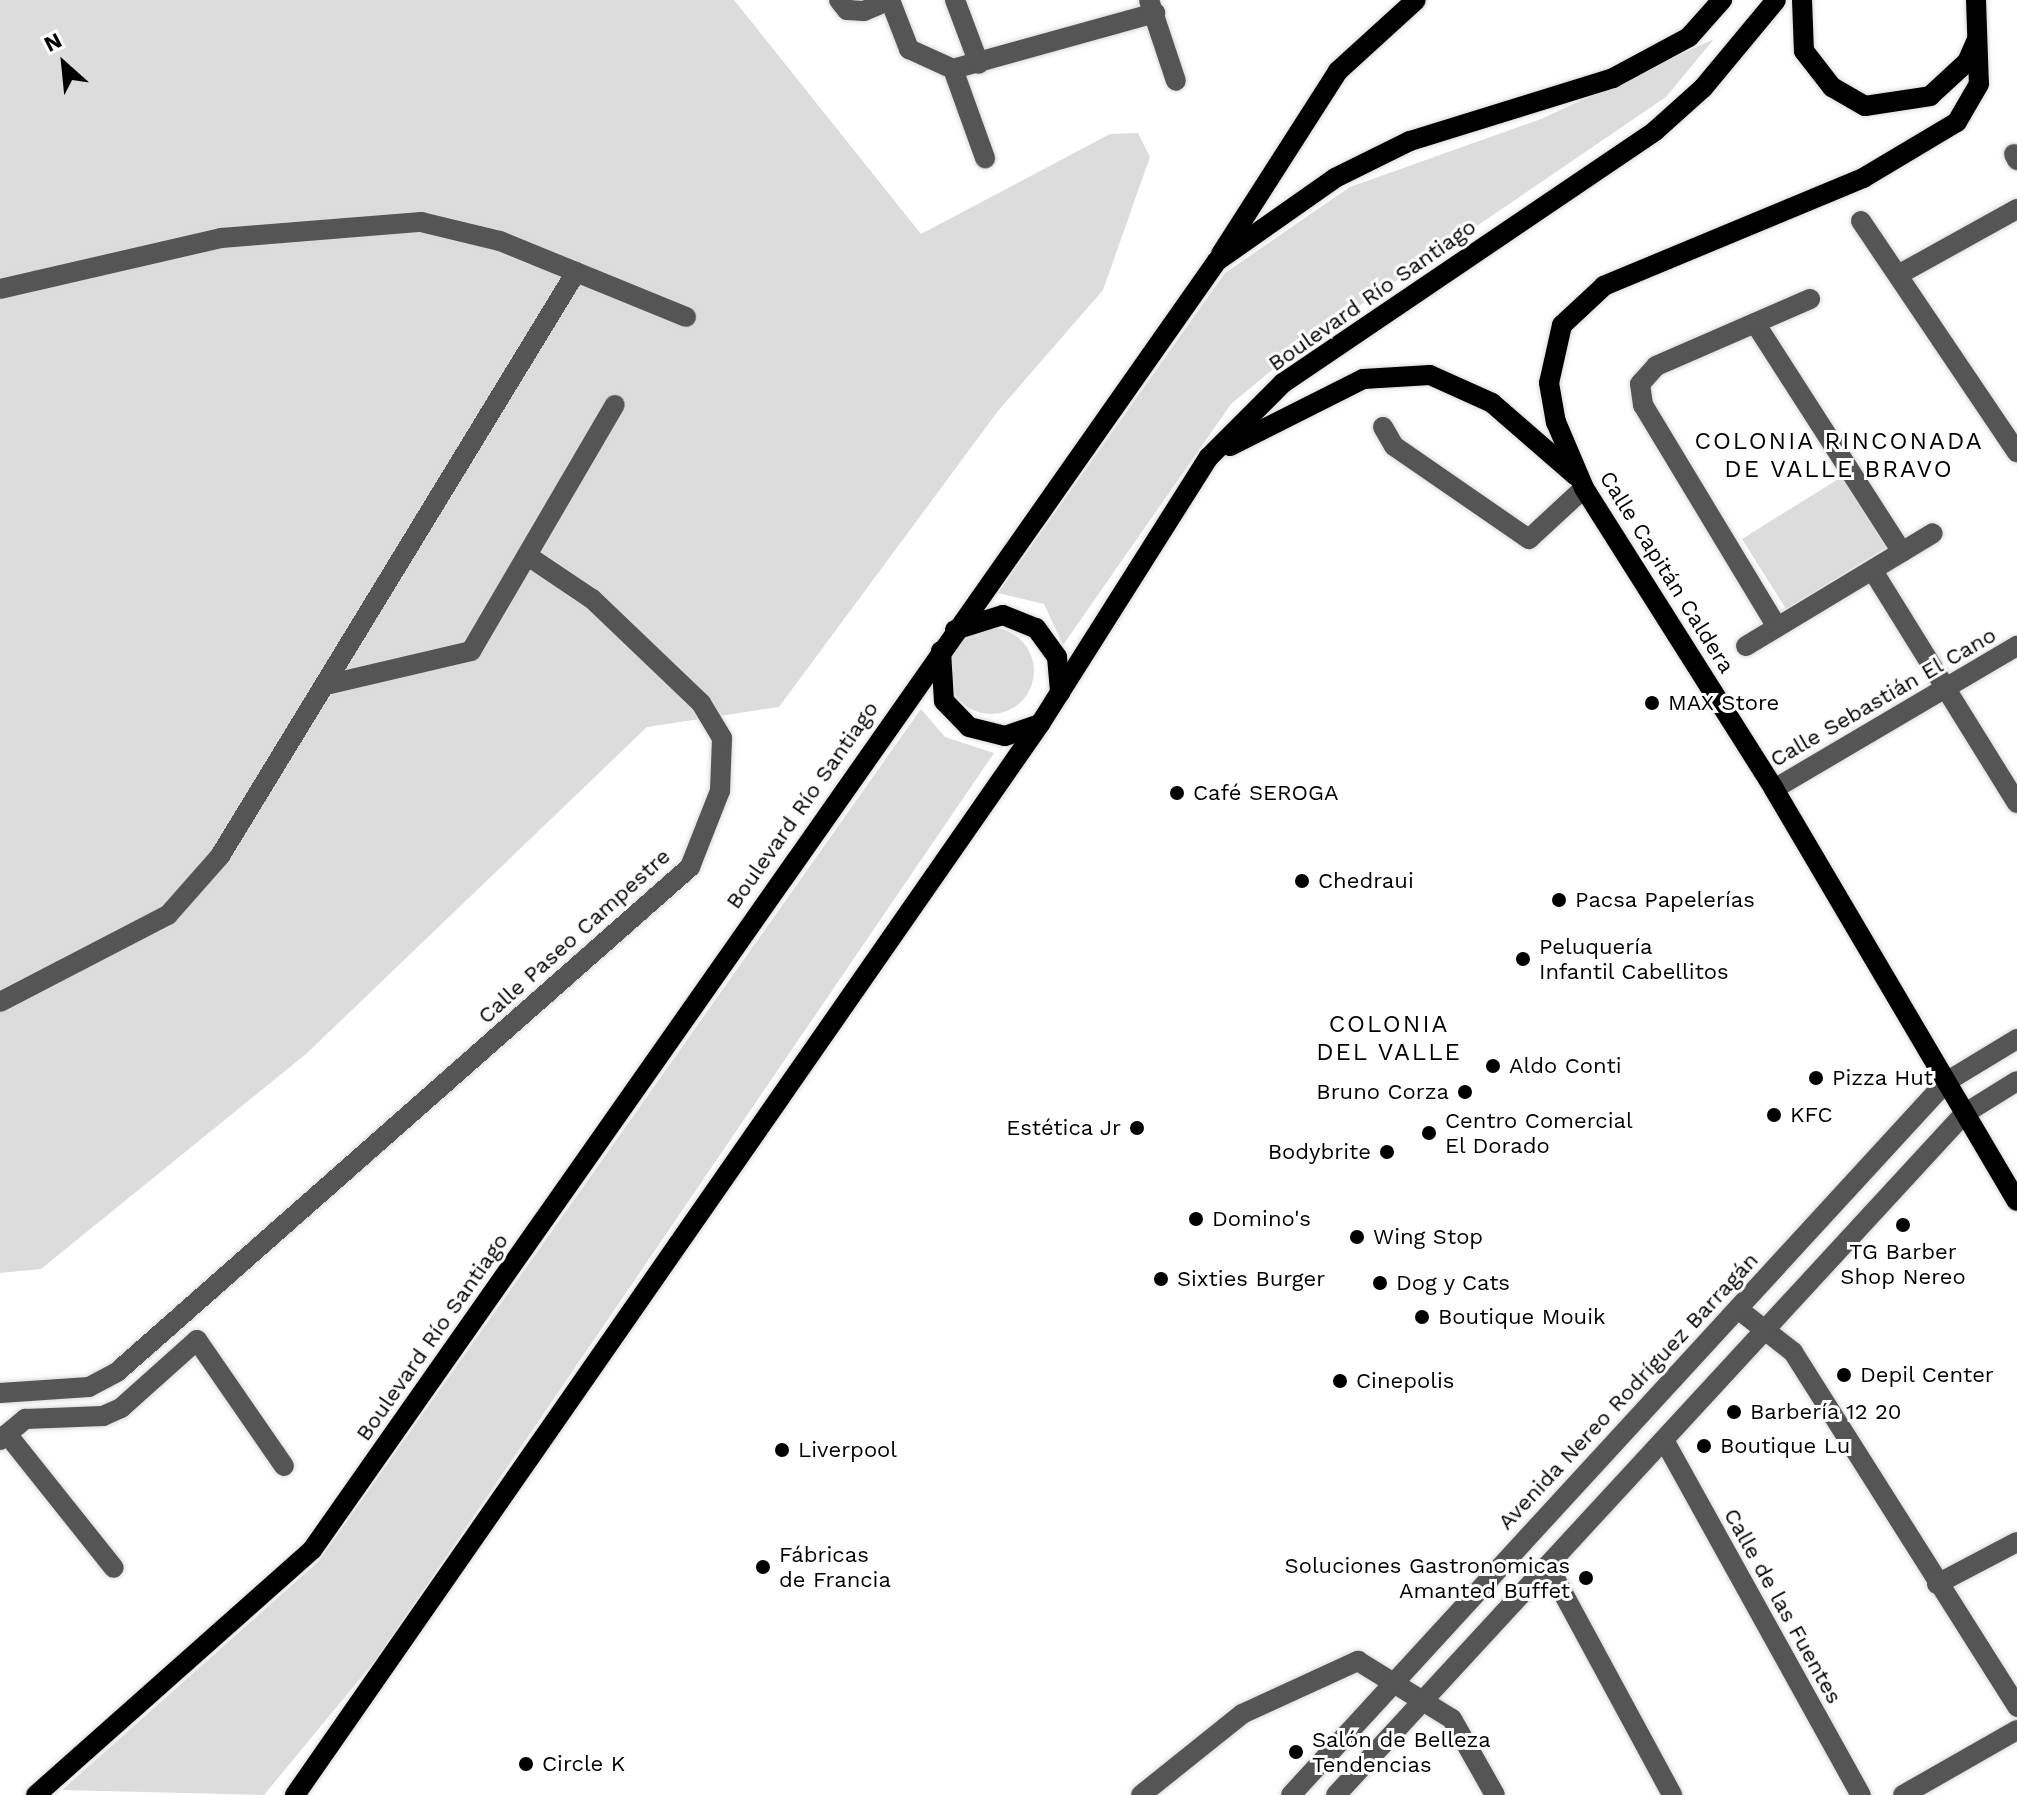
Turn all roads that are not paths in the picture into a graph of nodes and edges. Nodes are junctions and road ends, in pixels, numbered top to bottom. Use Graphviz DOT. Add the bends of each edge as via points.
graph roads {
  1 [pos="839,0"];
  2 [pos="890,0"];
  3 [pos="955,0"];
  4 [pos="1416,0"];
  5 [pos="1722,0"];
  6 [pos="1776,0"];
  7 [pos="1802,0"];
  8 [pos="1976,0"];
  9 [pos="1152,6"];
  10 [pos="1979,36"];
  11 [pos="979,64"];
  12 [pos="953,69"];
  13 [pos="1176,81"];
  14 [pos="985,158"];
  15 [pos="2017,209"];
  16 [pos="1861,221"];
  17 [pos="1217,261"];
  18 [pos="576,272"];
  19 [pos="1898,275"];
  20 [pos="0,289"];
  21 [pos="1810,299"];
  22 [pos="686,317"];
  23 [pos="1755,323"];
  24 [pos="615,405"];
  25 [pos="1383,427"];
  26 [pos="2017,452"];
  27 [pos="1209,457"];
  28 [pos="1583,484"];
  29 [pos="1933,533"];
  30 [pos="1902,552"];
  31 [pos="528,556"];
  32 [pos="1873,571"];
  33 [pos="1777,627"];
  34 [pos="947,639"];
  35 [pos="1746,646"];
  36 [pos="2017,646"];
  37 [pos="326,685"];
  38 [pos="1945,688"];
  39 [pos="1060,693"];
  40 [pos="1040,724"];
  41 [pos="1774,789"];
  42 [pos="2017,803"];
  43 [pos="0,1002"];
  44 [pos="2017,1039"];
  45 [pos="2017,1081"];
  46 [pos="1946,1082"];
  47 [pos="1964,1114"];
  48 [pos="2017,1201"];
  49 [pos="1738,1309"];
  50 [pos="1766,1326"];
  51 [pos="0,1393"];
  52 [pos="3,1437"];
  53 [pos="1664,1440"];
  54 [pos="284,1466"];
  55 [pos="2017,1542"];
  56 [pos="114,1568"];
  57 [pos="1550,1569"];
  58 [pos="1937,1584"];
  59 [pos="1392,1678"];
  60 [pos="1429,1701"];
  61 [pos="2017,1707"];
  62 [pos="2017,1730"];
  63 [pos="1311,1786"];
  64 [pos="36,1795"];
  65 [pos="295,1795"];
  66 [pos="1141,1795"];
  67 [pos="1291,1795"];
  68 [pos="1336,1795"];
  69 [pos="1495,1795"];
  70 [pos="1672,1795"];
  71 [pos="1861,1795"];
  72 [pos="1903,1795"];
  1 -- 2 [label="street" via="847,10 864,11"];
  2 -- 12 [label="street" via="909,49"];
  3 -- 11 [label="street"];
  4 -- 17 [label="main road" via="1338,71"];
  5 -- 17 [label="main road, Boulevard Río Santiago" via="1689,37 1613,78 1410,141 1335,178"];
  6 -- 27 [label="main road, Boulevard Río Santiago" via="1703,88 1655,131 1283,383"];
  7 -- 10 [label="main road" via="1804,51 1832,87 1865,106 1930,96 1967,62"];
  8 -- 10 [label="main road, Calle Capitán Caldera"];
  9 -- 11 [label="street"];
  9 -- 13 [label="street"];
  10 -- 28 [label="main road, Calle Capitán Caldera" via="1971,107 1937,138 1863,178 1604,286 1577,307 1553,348 1549,383 1556,422"];
  11 -- 12 [label="street"];
  12 -- 14 [label="street"];
  15 -- 19 [label="street"];
  16 -- 19 [label="street"];
  17 -- 34 [label="main road, Boulevard Río Santiago"];
  18 -- 20 [label="street" via="500,241 421,222 221,238"];
  18 -- 22 [label="street"];
  18 -- 37 [label="street"];
  19 -- 26 [label="street"];
  21 -- 23 [label="street"];
  23 -- 30 [label="street"];
  23 -- 33 [label="street" via="1656,366 1640,384 1643,405"];
  24 -- 31 [label="street"];
  25 -- 28 [label="street" via="1394,446 1529,539"];
  27 -- 28 [label="main road" via="1327,392 1397,372 1430,375 1492,403"];
  27 -- 39 [label="main road, Boulevard Río Santiago"];
  28 -- 41 [label="main road, Calle Capitán Caldera"];
  29 -- 30 [label="street"];
  30 -- 32 [label="street"];
  31 -- 37 [label="street" via="471,651"];
  31 -- 51 [label="street, Calle Paseo Campestre" via="592,599 701,703 722,738 720,791 690,867 117,1372 89,1387"];
  32 -- 33 [label="street"];
  32 -- 38 [label="street"];
  33 -- 35 [label="street"];
  34 -- 39 [label="main road" via="1003,615 1036,628 1057,657"];
  34 -- 40 [label="main road" via="944,701 969,727 1005,736"];
  34 -- 64 [label="main road, Boulevard Río Santiago" via="312,1550"];
  36 -- 38 [label="street, Calle Sebastián El Cano"];
  37 -- 43 [label="street" via="220,856 168,915"];
  38 -- 41 [label="street, Calle Sebastián El Cano"];
  38 -- 42 [label="street"];
  39 -- 40 [label="main road, Boulevard Río Santiago"];
  40 -- 65 [label="main road, Boulevard Río Santiago"];
  41 -- 46 [label="main road, Calle Capitán Caldera"];
  44 -- 46 [label="street, Avenida Nereo Rodríguez Barragán"];
  45 -- 47 [label="street"];
  46 -- 47 [label="main road, Calle Capitán Caldera"];
  46 -- 49 [label="street, Avenida Nereo Rodríguez Barragán"];
  47 -- 48 [label="main road, Calle Capitán Caldera"];
  47 -- 50 [label="street"];
  49 -- 50 [label="street"];
  49 -- 59 [label="street, Avenida Nereo Rodríguez Barragán"];
  50 -- 53 [label="street"];
  50 -- 58 [label="street" via="1793,1352"];
  52 -- 54 [label="street" via="25,1419 103,1416 121,1408 197,1340"];
  52 -- 56 [label="street"];
  53 -- 57 [label="street"];
  53 -- 71 [label="street, Calle de las Fuentes"];
  55 -- 58 [label="street"];
  57 -- 60 [label="street"];
  57 -- 70 [label="street"];
  58 -- 61 [label="street"];
  59 -- 60 [label="street"];
  59 -- 63 [label="street, Avenida Nereo Rodríguez Barragán"];
  59 -- 66 [label="street" via="1358,1661 1257,1707"];
  60 -- 68 [label="street"];
  60 -- 69 [label="street" via="1452,1719"];
  62 -- 72 [label="street"];
  63 -- 67 [label="street, Avenida Nereo Rodríguez Barragán"];
}
